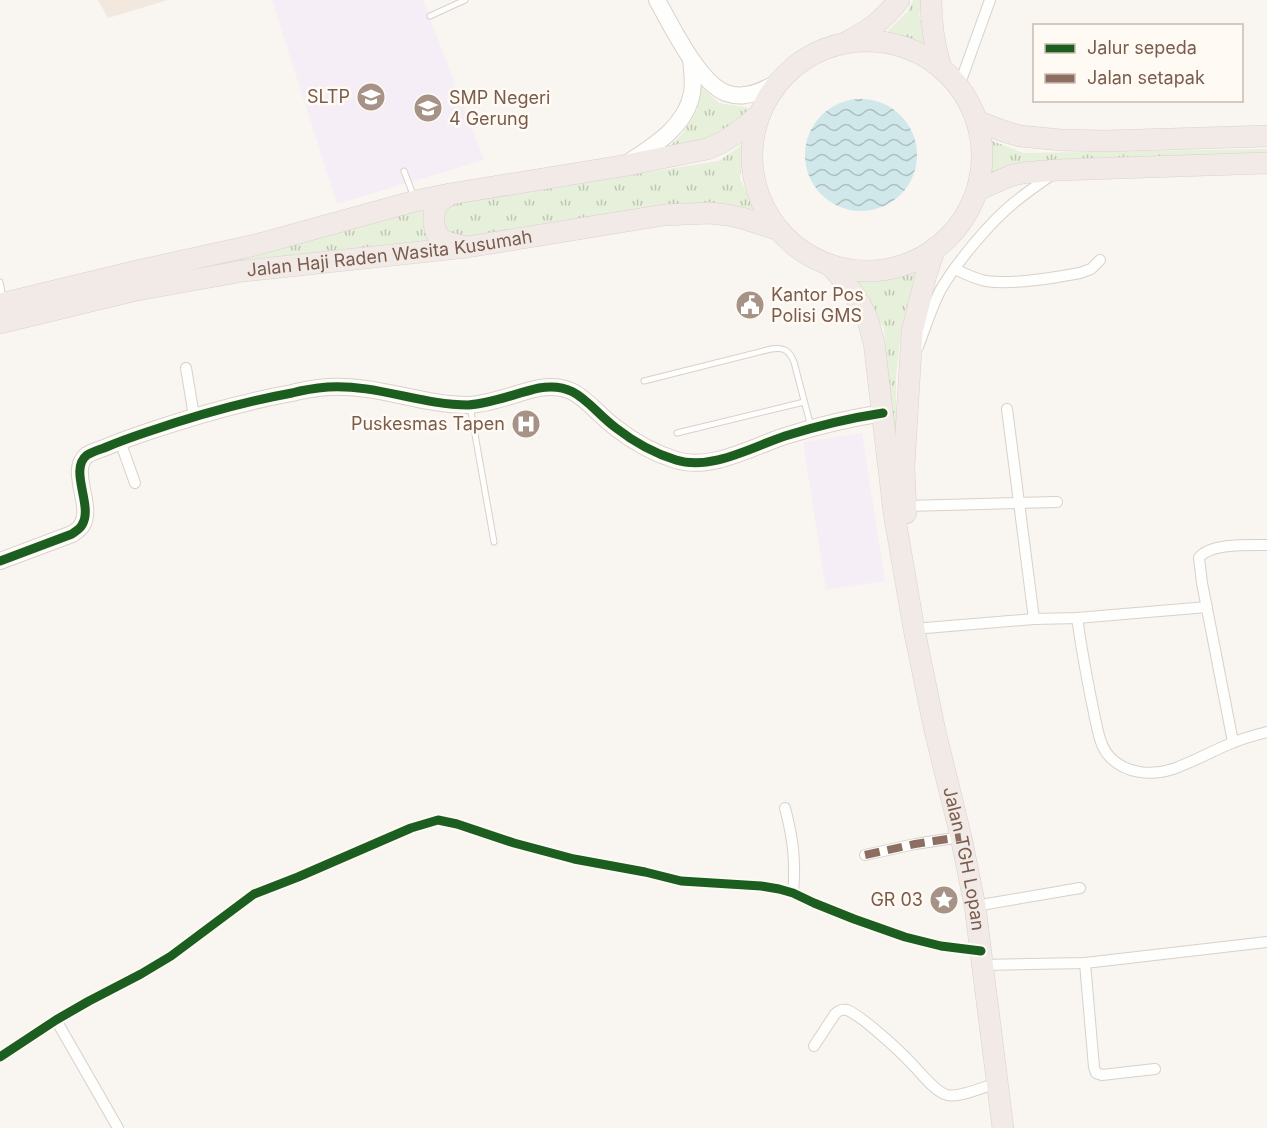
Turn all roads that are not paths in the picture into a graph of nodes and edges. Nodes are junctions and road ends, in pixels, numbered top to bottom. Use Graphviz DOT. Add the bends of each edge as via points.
graph roads {
  1 [pos="465,0"];
  2 [pos="657,0"];
  3 [pos="899,0"];
  4 [pos="931,0"];
  5 [pos="990,0"];
  6 [pos="430,16"];
  7 [pos="846,43"];
  8 [pos="691,58"];
  9 [pos="941,68"];
  10 [pos="780,81"];
  11 [pos="959,86"];
  12 [pos="760,114"];
  13 [pos="977,121"];
  14 [pos="1267,136"];
  15 [pos="1267,162"];
  16 [pos="622,166"];
  17 [pos="1058,170"];
  18 [pos="404,171"];
  19 [pos="978,190"];
  20 [pos="450,194"];
  21 [pos="415,201"];
  22 [pos="779,230"];
  23 [pos="467,247"];
  24 [pos="935,248"];
  25 [pos="1100,260"];
  26 [pos="830,265"];
  27 [pos="955,269"];
  28 [pos="0,282"];
  29 [pos="1,310"];
  30 [pos="186,368"];
  31 [pos="909,372"];
  32 [pos="644,381"];
  33 [pos="804,402"];
  34 [pos="470,405"];
  35 [pos="1007,409"];
  36 [pos="883,413"];
  37 [pos="194,416"];
  38 [pos="812,429"];
  39 [pos="677,433"];
  40 [pos="120,441"];
  41 [pos="896,467"];
  42 [pos="135,483"];
  43 [pos="1019,502"];
  44 [pos="1058,502"];
  45 [pos="906,506"];
  46 [pos="494,542"];
  47 [pos="1267,545"];
  48 [pos="0,561"];
  49 [pos="909,592"];
  50 [pos="1207,607"];
  51 [pos="1077,618"];
  52 [pos="1034,619"];
  53 [pos="914,629"];
  54 [pos="1267,732"];
  55 [pos="1233,742"];
  56 [pos="785,808"];
  57 [pos="961,837"];
  58 [pos="865,855"];
  59 [pos="1080,888"];
  60 [pos="793,893"];
  61 [pos="975,906"];
  62 [pos="1267,942"];
  63 [pos="982,958"];
  64 [pos="1085,963"];
  65 [pos="56,1020"];
  66 [pos="814,1046"];
  67 [pos="0,1058"];
  68 [pos="1155,1069"];
  69 [pos="996,1083"];
  70 [pos="118,1128"];
  71 [pos="1003,1128"];
  1 -- 6 [label="lane"];
  2 -- 8 [label="street"];
  3 -- 7 [label="highway" via="882,20"];
  4 -- 9 [label="highway" via="932,30"];
  5 -- 11 [label="street"];
  7 -- 9 [label="highway" via="880,42 912,50"];
  7 -- 10 [label="highway" via="814,55"];
  8 -- 10 [label="street" via="709,81 726,93 751,94"];
  8 -- 16 [label="street" via="692,93 682,116 651,148"];
  9 -- 11 [label="highway"];
  10 -- 12 [label="highway"];
  11 -- 13 [label="highway"];
  12 -- 16 [label="highway, Jalan Haji Raden Wasita Kusumah" via="734,135 707,149"];
  12 -- 22 [label="highway" via="753,144 753,175 763,204"];
  13 -- 14 [label="highway" via="1020,136 1061,140"];
  13 -- 19 [label="highway" via="983,161"];
  15 -- 17 [label="highway"];
  16 -- 20 [label="highway, Jalan Haji Raden Wasita Kusumah"];
  17 -- 19 [label="highway" via="1022,173"];
  17 -- 27 [label="street" via="1014,203"];
  18 -- 21 [label="lane"];
  19 -- 24 [label="highway" via="958,227"];
  20 -- 21 [label="highway, Jalan Haji Raden Wasita Kusumah"];
  20 -- 23 [label="highway" via="437,207 436,231 444,241"];
  21 -- 29 [label="highway, Jalan Haji Raden Wasita Kusumah"];
  22 -- 23 [label="highway, Jalan Haji Raden Wasita Kusumah" via="727,215 690,213"];
  22 -- 26 [label="highway" via="802,251"];
  23 -- 29 [label="highway, Jalan Haji Raden Wasita Kusumah" via="243,271"];
  24 -- 26 [label="highway" via="910,263 890,268 870,271"];
  24 -- 31 [label="highway" via="912,333"];
  25 -- 27 [label="street" via="1080,273 1002,282 972,277"];
  26 -- 36 [label="highway" via="867,318"];
  27 -- 31 [label="street" via="933,306"];
  28 -- 29 [label="lane"];
  30 -- 37 [label="street"];
  31 -- 41 [label="highway"];
  32 -- 33 [label="lane" via="783,348 792,357"];
  33 -- 38 [label="lane"];
  33 -- 39 [label="lane"];
  34 -- 37 [label="street" via="385,391 328,387 267,397"];
  34 -- 38 [label="street" via="548,386 563,387 634,441 657,453 696,463"];
  34 -- 46 [label="lane"];
  35 -- 43 [label="street"];
  36 -- 38 [label="street"];
  36 -- 41 [label="highway"];
  37 -- 40 [label="street"];
  40 -- 42 [label="street"];
  40 -- 48 [label="street" via="88,455 82,462 85,513 80,528"];
  41 -- 45 [label="highway"];
  41 -- 49 [label="highway" via="894,513"];
  43 -- 44 [label="street"];
  43 -- 45 [label="street"];
  43 -- 52 [label="street"];
  45 -- 49 [label="highway"];
  47 -- 50 [label="street" via="1202,553 1199,562"];
  49 -- 53 [label="highway, Jalan TGH Lopan"];
  50 -- 51 [label="street"];
  50 -- 55 [label="street"];
  51 -- 52 [label="street"];
  51 -- 55 [label="street" via="1102,746 1113,761 1136,772 1159,772 1187,764"];
  52 -- 53 [label="street"];
  53 -- 57 [label="highway, Jalan TGH Lopan"];
  54 -- 55 [label="street"];
  56 -- 60 [label="street" via="794,855"];
  57 -- 58 [label="street"];
  57 -- 61 [label="highway, Jalan TGH Lopan"];
  59 -- 61 [label="street"];
  60 -- 63 [label="street" via="905,937"];
  60 -- 65 [label="street" via="761,886 681,882 574,859 449,822 431,821 254,894 171,956"];
  61 -- 63 [label="highway, Jalan TGH Lopan"];
  62 -- 64 [label="street"];
  63 -- 64 [label="street"];
  63 -- 69 [label="highway, Jalan TGH Lopan"];
  64 -- 68 [label="street" via="1096,1073 1102,1076"];
  65 -- 67 [label="street"];
  65 -- 70 [label="street"];
  66 -- 69 [label="street" via="836,1012 847,1010 875,1030 943,1094 957,1095"];
  69 -- 71 [label="highway, Jalan TGH Lopan"];
}
